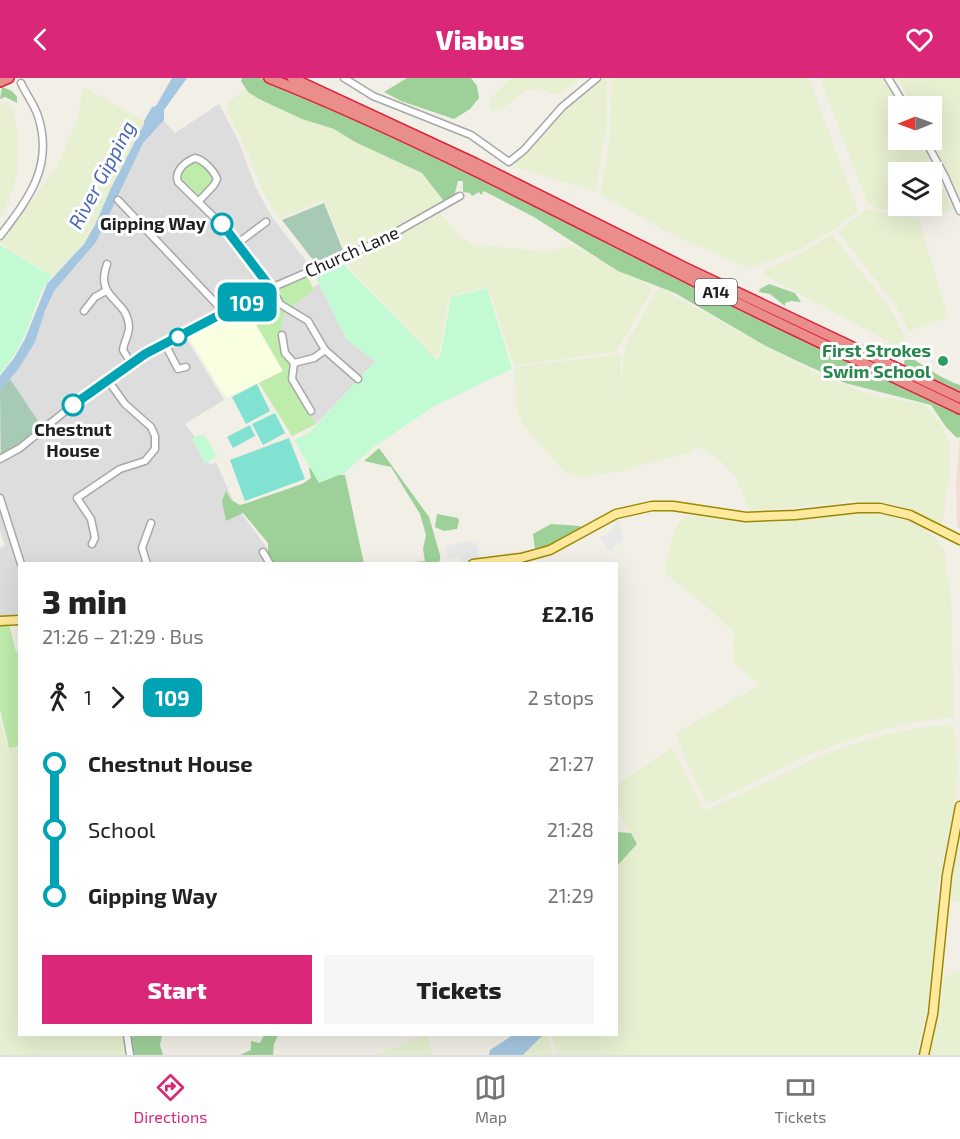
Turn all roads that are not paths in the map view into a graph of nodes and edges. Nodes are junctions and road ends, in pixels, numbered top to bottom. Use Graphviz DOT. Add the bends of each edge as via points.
graph roads {
  1 [pos="10,78"];
  2 [pos="269,78"];
  3 [pos="292,78"];
  4 [pos="344,78"];
  5 [pos="597,78"];
  6 [pos="888,78"];
  7 [pos="23,80"];
  8 [pos="0,82"];
  9 [pos="899,96"];
  10 [pos="930,150"];
  11 [pos="469,164"];
  12 [pos="460,196"];
  13 [pos="118,200"];
  14 [pos="199,201"];
  15 [pos="960,211"];
  16 [pos="266,222"];
  17 [pos="0,236"];
  18 [pos="238,243"];
  19 [pos="107,264"];
  20 [pos="271,288"];
  21 [pos="106,291"];
  22 [pos="84,311"];
  23 [pos="225,313"];
  24 [pos="282,335"];
  25 [pos="165,344"];
  26 [pos="325,350"];
  27 [pos="130,363"];
  28 [pos="294,363"];
  29 [pos="186,367"];
  30 [pos="358,379"];
  31 [pos="107,380"];
  32 [pos="960,399"];
  33 [pos="960,409"];
  34 [pos="311,411"];
  35 [pos="0,459"];
  36 [pos="0,498"];
  37 [pos="151,523"];
  38 [pos="960,540"];
  39 [pos="92,544"];
  40 [pos="263,552"];
  41 [pos="20,562"];
  42 [pos="146,562"];
  43 [pos="269,562"];
  44 [pos="489,562"];
  45 [pos="18,620"];
  46 [pos="0,621"];
  47 [pos="960,806"];
  48 [pos="127,1036"];
  49 [pos="130,1055"];
  50 [pos="924,1055"];
  1 -- 7 [label="street"];
  1 -- 8 [label="highway"];
  2 -- 11 [label="highway, A14"];
  3 -- 11 [label="highway, A14"];
  4 -- 5 [label="street" via="373,96 471,135 509,162 562,106"];
  6 -- 9 [label="street"];
  7 -- 17 [label="street" via="38,116 42,160 32,190"];
  10 -- 15 [label="street"];
  11 -- 32 [label="highway, A14"];
  11 -- 33 [label="highway, A14" via="681,275"];
  12 -- 20 [label="street, Church Lane" via="350,255"];
  13 -- 23 [label="street"];
  14 -- 14 [label="street" via="177,178 179,170 195,158 216,177"];
  14 -- 18 [label="street"];
  16 -- 18 [label="street"];
  18 -- 20 [label="street"];
  19 -- 21 [label="street"];
  20 -- 23 [label="street, Church Lane"];
  20 -- 26 [label="street" via="284,308 308,321"];
  21 -- 22 [label="street"];
  21 -- 27 [label="street" via="128,320 123,350"];
  23 -- 25 [label="street, Church Lane"];
  24 -- 28 [label="street" via="285,353"];
  25 -- 27 [label="street, Church Lane"];
  25 -- 29 [label="street" via="178,369"];
  26 -- 28 [label="street" via="314,358"];
  26 -- 30 [label="street"];
  27 -- 31 [label="street, Church Lane"];
  28 -- 34 [label="street" via="292,379"];
  31 -- 35 [label="street, Church Lane" via="20,448"];
  31 -- 39 [label="street" via="125,404 151,427 155,449 145,461 120,470 77,498 92,522"];
  36 -- 41 [label="street"];
  37 -- 42 [label="street" via="142,548"];
  38 -- 44 [label="main road" via="910,515 880,508 746,517 652,506 616,514 550,550"];
  40 -- 43 [label="street"];
  45 -- 46 [label="main road"];
  47 -- 50 [label="main road" via="947,875 933,1014"];
  48 -- 49 [label="street"];
}
